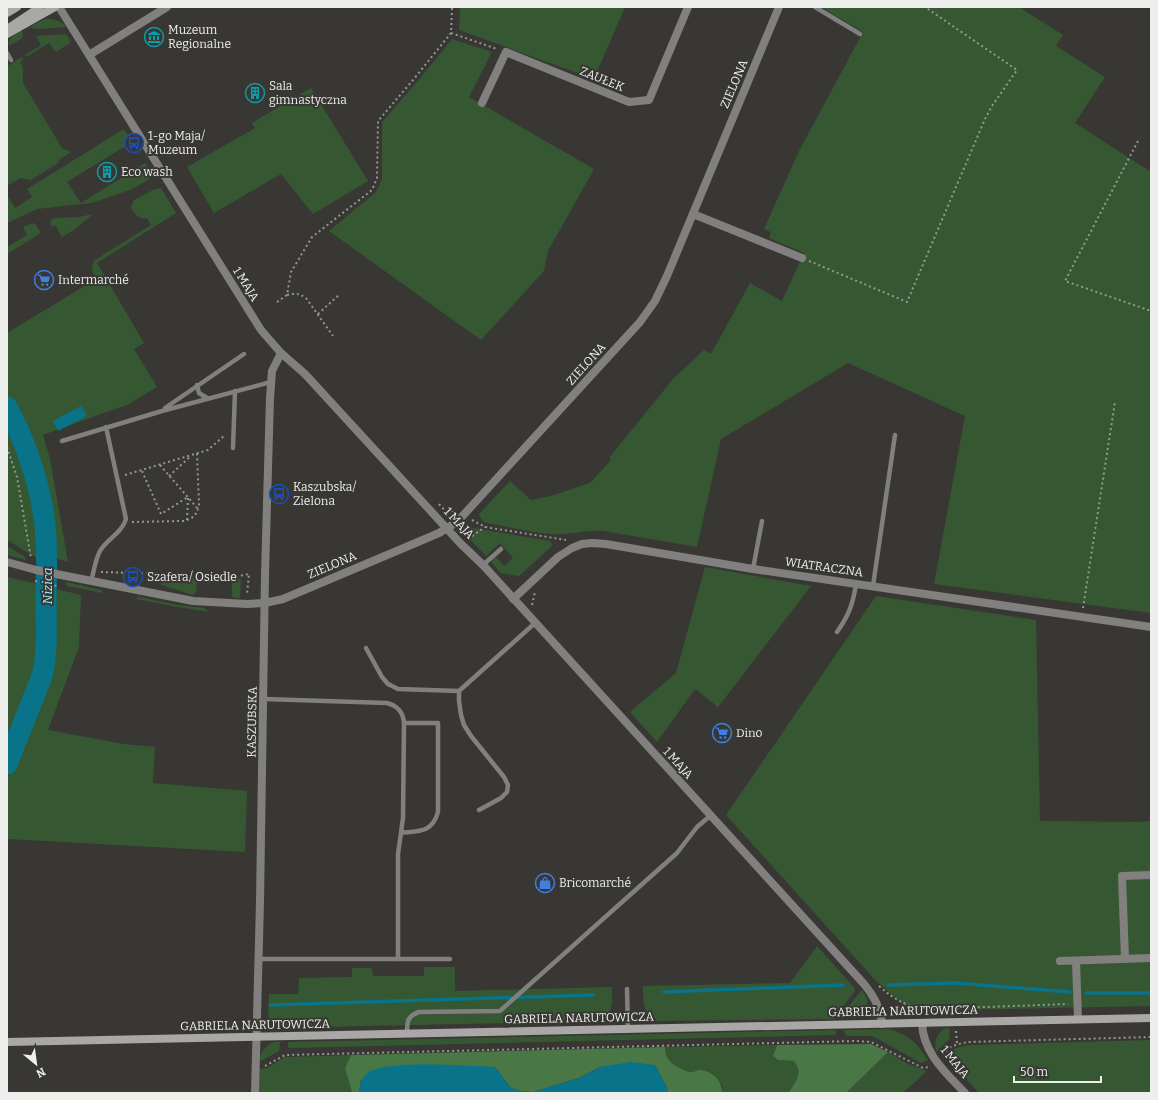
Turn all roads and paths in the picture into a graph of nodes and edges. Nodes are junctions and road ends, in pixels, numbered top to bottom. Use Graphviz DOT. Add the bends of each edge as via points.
graph roads {
  1 [pos="17,7"];
  2 [pos="40,7"];
  3 [pos="55,7"];
  4 [pos="59,7"];
  5 [pos="167,7"];
  6 [pos="452,7"];
  7 [pos="688,7"];
  8 [pos="780,7"];
  9 [pos="815,7"];
  10 [pos="925,7"];
  11 [pos="7,13"];
  12 [pos="7,29"];
  13 [pos="451,33"];
  14 [pos="7,34"];
  15 [pos="860,34"];
  16 [pos="506,52"];
  17 [pos="7,53"];
  18 [pos="89,55"];
  19 [pos="11,60"];
  20 [pos="482,103"];
  21 [pos="1138,141"];
  22 [pos="693,214"];
  23 [pos="802,258"];
  24 [pos="340,294"];
  25 [pos="287,296"];
  26 [pos="277,302"];
  27 [pos="1151,311"];
  28 [pos="318,314"];
  29 [pos="333,336"];
  30 [pos="281,353"];
  31 [pos="244,354"];
  32 [pos="271,382"];
  33 [pos="197,385"];
  34 [pos="235,391"];
  35 [pos="207,398"];
  36 [pos="1116,402"];
  37 [pos="162,411"];
  38 [pos="106,427"];
  39 [pos="233,428"];
  40 [pos="894,435"];
  41 [pos="62,441"];
  42 [pos="7,447"];
  43 [pos="233,448"];
  44 [pos="10,454"];
  45 [pos="197,454"];
  46 [pos="192,455"];
  47 [pos="7,456"];
  48 [pos="160,465"];
  49 [pos="142,470"];
  50 [pos="169,476"];
  51 [pos="116,478"];
  52 [pos="188,497"];
  53 [pos="439,504"];
  54 [pos="198,509"];
  55 [pos="458,509"];
  56 [pos="187,520"];
  57 [pos="470,520"];
  58 [pos="762,521"];
  59 [pos="125,522"];
  60 [pos="485,527"];
  61 [pos="447,528"];
  62 [pos="467,539"];
  63 [pos="566,540"];
  64 [pos="501,549"];
  65 [pos="31,558"];
  66 [pos="7,562"];
  67 [pos="483,565"];
  68 [pos="753,568"];
  69 [pos="94,571"];
  70 [pos="35,581"];
  71 [pos="91,582"];
  72 [pos="856,584"];
  73 [pos="528,585"];
  74 [pos="57,586"];
  75 [pos="873,586"];
  76 [pos="247,596"];
  77 [pos="513,599"];
  78 [pos="265,603"];
  79 [pos="1083,610"];
  80 [pos="534,611"];
  81 [pos="535,623"];
  82 [pos="1151,627"];
  83 [pos="837,632"];
  84 [pos="366,648"];
  85 [pos="459,691"];
  86 [pos="264,699"];
  87 [pos="404,723"];
  88 [pos="478,810"];
  89 [pos="710,816"];
  90 [pos="401,833"];
  91 [pos="1151,875"];
  92 [pos="450,958"];
  93 [pos="1151,958"];
  94 [pos="259,959"];
  95 [pos="398,959"];
  96 [pos="1125,959"];
  97 [pos="1076,961"];
  98 [pos="1060,962"];
  99 [pos="876,984"];
  100 [pos="627,988"];
  101 [pos="1078,1004"];
  102 [pos="1151,1018"];
  103 [pos="1078,1019"];
  104 [pos="922,1023"];
  105 [pos="882,1024"];
  106 [pos="956,1028"];
  107 [pos="628,1029"];
  108 [pos="406,1034"];
  109 [pos="256,1037"];
  110 [pos="1151,1037"];
  111 [pos="7,1042"];
  112 [pos="957,1044"];
  113 [pos="939,1056"];
  114 [pos="259,1065"];
  115 [pos="932,1065"];
  116 [pos="255,1093"];
  117 [pos="965,1093"];
  1 -- 11 [label="main road"];
  2 -- 12 [label="main road"];
  3 -- 14 [label="main road"];
  4 -- 18 [label="street, 1 MAJA"];
  5 -- 18 [label="street"];
  6 -- 13 [label="path"];
  7 -- 16 [label="street, ZAUŁEK" via="649,100 629,102"];
  8 -- 22 [label="street, ZIELONA"];
  9 -- 15 [label="lane"];
  10 -- 23 [label="path" via="1017,70 985,119 907,302"];
  13 -- 16 [label="path"];
  13 -- 25 [label="path" via="378,121 377,178 372,190 312,237 291,272"];
  16 -- 20 [label="street"];
  17 -- 19 [label="lane"];
  18 -- 30 [label="street, 1 MAJA" via="261,330"];
  21 -- 27 [label="path" via="1065,281"];
  22 -- 23 [label="street"];
  22 -- 61 [label="street, ZIELONA" via="651,308 465,515"];
  24 -- 28 [label="path"];
  25 -- 26 [label="path"];
  25 -- 28 [label="path" via="300,294"];
  28 -- 29 [label="path"];
  30 -- 32 [label="street, KASZUBSKA" via="272,372"];
  30 -- 61 [label="street, 1 MAJA" via="305,374"];
  31 -- 33 [label="lane"];
  32 -- 34 [label="lane"];
  32 -- 78 [label="street, KASZUBSKA"];
  33 -- 35 [label="lane" via="200,393"];
  33 -- 37 [label="lane"];
  34 -- 35 [label="lane"];
  34 -- 39 [label="lane"];
  35 -- 37 [label="lane"];
  36 -- 79 [label="path"];
  37 -- 38 [label="lane"];
  38 -- 41 [label="lane"];
  38 -- 51 [label="lane"];
  39 -- 43 [label="lane"];
  39 -- 45 [label="path" via="208,450"];
  40 -- 75 [label="lane"];
  42 -- 44 [label="path"];
  44 -- 47 [label="path"];
  44 -- 65 [label="path" via="17,477"];
  45 -- 46 [label="path"];
  45 -- 54 [label="path"];
  46 -- 48 [label="path"];
  46 -- 50 [label="path"];
  48 -- 49 [label="path"];
  48 -- 50 [label="path"];
  49 -- 51 [label="path"];
  49 -- 52 [label="path" via="161,514"];
  50 -- 52 [label="path"];
  51 -- 59 [label="lane" via="126,516"];
  52 -- 54 [label="path"];
  52 -- 56 [label="path"];
  53 -- 55 [label="path" via="450,512"];
  54 -- 56 [label="path" via="194,517"];
  56 -- 59 [label="path"];
  57 -- 60 [label="path"];
  58 -- 68 [label="lane"];
  59 -- 69 [label="lane" via="101,550"];
  60 -- 62 [label="path"];
  60 -- 63 [label="path"];
  61 -- 67 [label="street, 1 MAJA"];
  61 -- 78 [label="street, ZIELONA" via="283,599"];
  64 -- 67 [label="lane"];
  66 -- 71 [label="street, ZIELONA"];
  67 -- 77 [label="street, 1 MAJA"];
  68 -- 72 [label="street, WIATRACZNA"];
  68 -- 73 [label="street, WIATRACZNA" via="592,543 572,548 558,557"];
  69 -- 71 [label="lane"];
  69 -- 76 [label="path" via="240,576 249,574"];
  70 -- 74 [label="path"];
  71 -- 78 [label="street, ZIELONA" via="193,601"];
  72 -- 75 [label="street, WIATRACZNA"];
  72 -- 83 [label="lane" via="852,605"];
  73 -- 77 [label="street, WIATRACZNA"];
  73 -- 80 [label="path" via="536,592 532,605"];
  75 -- 82 [label="street, WIATRACZNA"];
  77 -- 81 [label="street, 1 MAJA"];
  78 -- 86 [label="street, KASZUBSKA"];
  81 -- 85 [label="lane"];
  81 -- 89 [label="street, 1 MAJA"];
  84 -- 85 [label="lane" via="388,684 398,689"];
  85 -- 88 [label="lane" via="460,715 464,725 508,785 507,792 501,798"];
  86 -- 87 [label="lane" via="387,703 399,708"];
  86 -- 94 [label="street, KASZUBSKA"];
  87 -- 90 [label="lane"];
  87 -- 90 [label="lane" via="438,723 438,812 427,829"];
  89 -- 105 [label="street, 1 MAJA" via="864,984 873,995"];
  89 -- 108 [label="lane" via="697,827 677,853 500,1011 419,1012 410,1016"];
  90 -- 95 [label="lane" via="398,854"];
  91 -- 96 [label="street" via="1122,876"];
  92 -- 95 [label="lane"];
  93 -- 96 [label="street"];
  94 -- 95 [label="lane"];
  94 -- 109 [label="street, KASZUBSKA"];
  96 -- 97 [label="street"];
  97 -- 98 [label="street"];
  97 -- 101 [label="street"];
  99 -- 101 [label="path" via="903,1003 917,1008"];
  100 -- 107 [label="lane"];
  101 -- 103 [label="street"];
  102 -- 103 [label="main road, GABRIELA NARUTOWICZA"];
  103 -- 104 [label="main road, GABRIELA NARUTOWICZA"];
  104 -- 105 [label="main road, GABRIELA NARUTOWICZA"];
  104 -- 117 [label="street, 1 MAJA" via="924,1037 933,1058"];
  105 -- 107 [label="main road, GABRIELA NARUTOWICZA"];
  106 -- 112 [label="path"];
  107 -- 108 [label="main road, GABRIELA NARUTOWICZA"];
  108 -- 109 [label="main road, GABRIELA NARUTOWICZA"];
  109 -- 111 [label="main road, GABRIELA NARUTOWICZA"];
  109 -- 116 [label="street, KASZUBSKA"];
  110 -- 112 [label="path"];
  112 -- 113 [label="path"];
  114 -- 115 [label="path" via="266,1066 285,1055 856,1041 871,1042 923,1068"];
}
